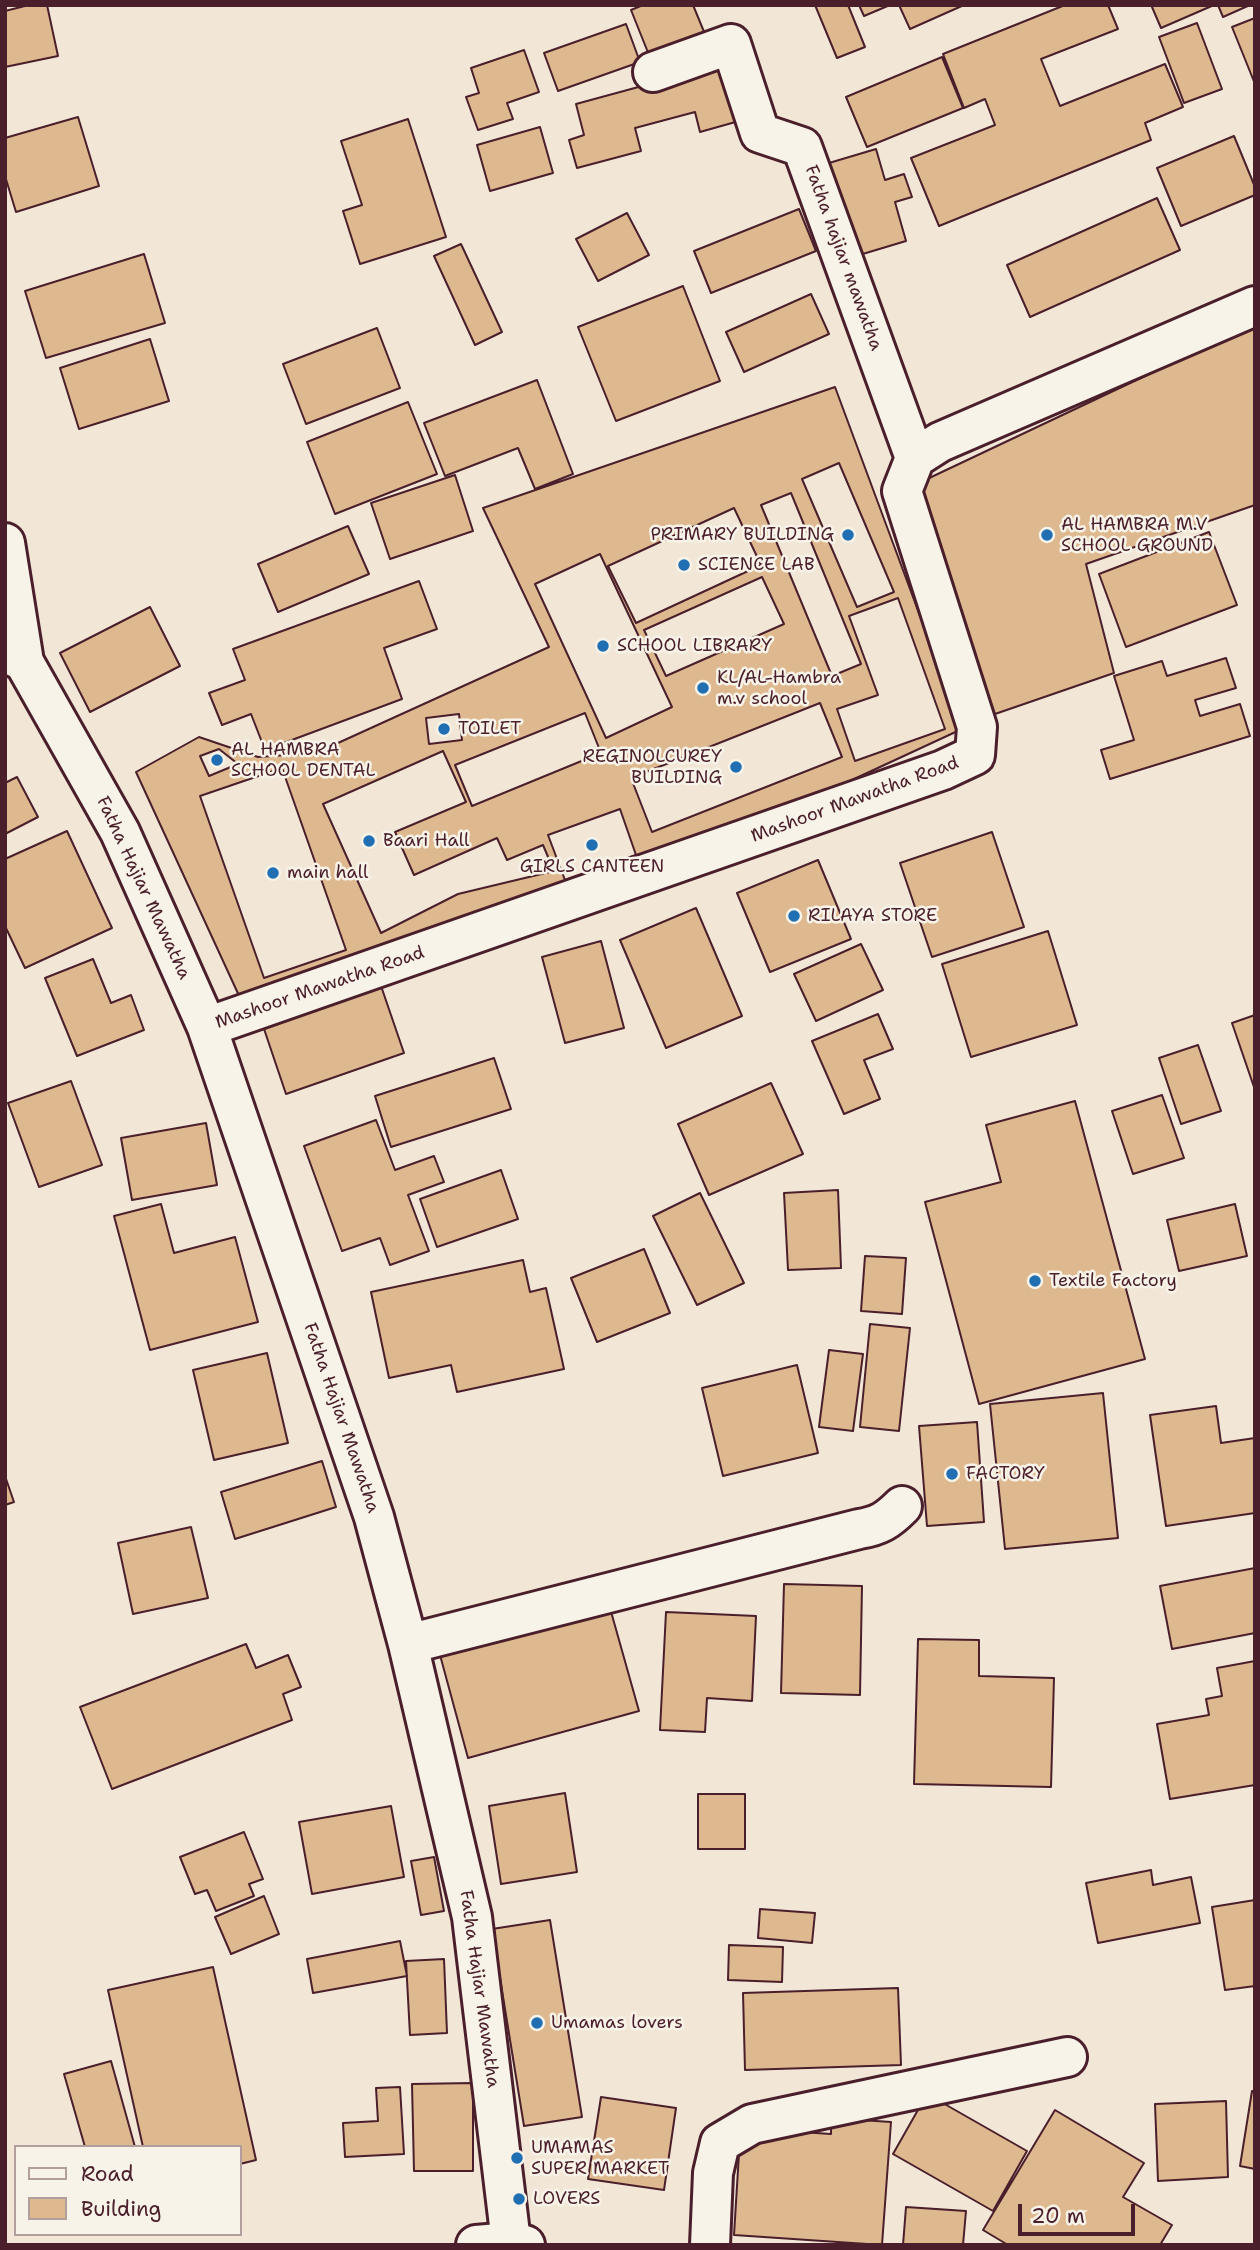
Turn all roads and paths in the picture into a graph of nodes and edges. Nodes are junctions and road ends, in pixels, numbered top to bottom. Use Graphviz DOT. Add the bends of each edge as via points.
graph roads {
  1 [pos="653,72"];
  2 [pos="1255,306"];
  3 [pos="915,458"];
  4 [pos="5,544"];
  5 [pos="15,657"];
  6 [pos="207,1027"];
  7 [pos="902,1506"];
  8 [pos="408,1644"];
  9 [pos="1067,2057"];
  10 [pos="504,2244"];
  11 [pos="710,2245"];
  1 -- 3 [label="street, Fatha hajiar mawatha" via="731,44 760,133 802,147"];
  2 -- 3 [label="street" via="940,442"];
  3 -- 6 [label="street, Mashoor Mawatha Road" via="902,491 977,727 975,755"];
  4 -- 5 [label="street"];
  5 -- 6 [label="street, Fatha Hajiar Mawatha" via="120,832"];
  6 -- 8 [label="street, Fatha Hajiar Mawatha" via="374,1517"];
  7 -- 8 [label="street" via="875,1527"];
  8 -- 10 [label="street, Fatha Hajiar Mawatha" via="472,1917"];
  9 -- 11 [label="street" via="752,2124 720,2143 713,2173"];
}
